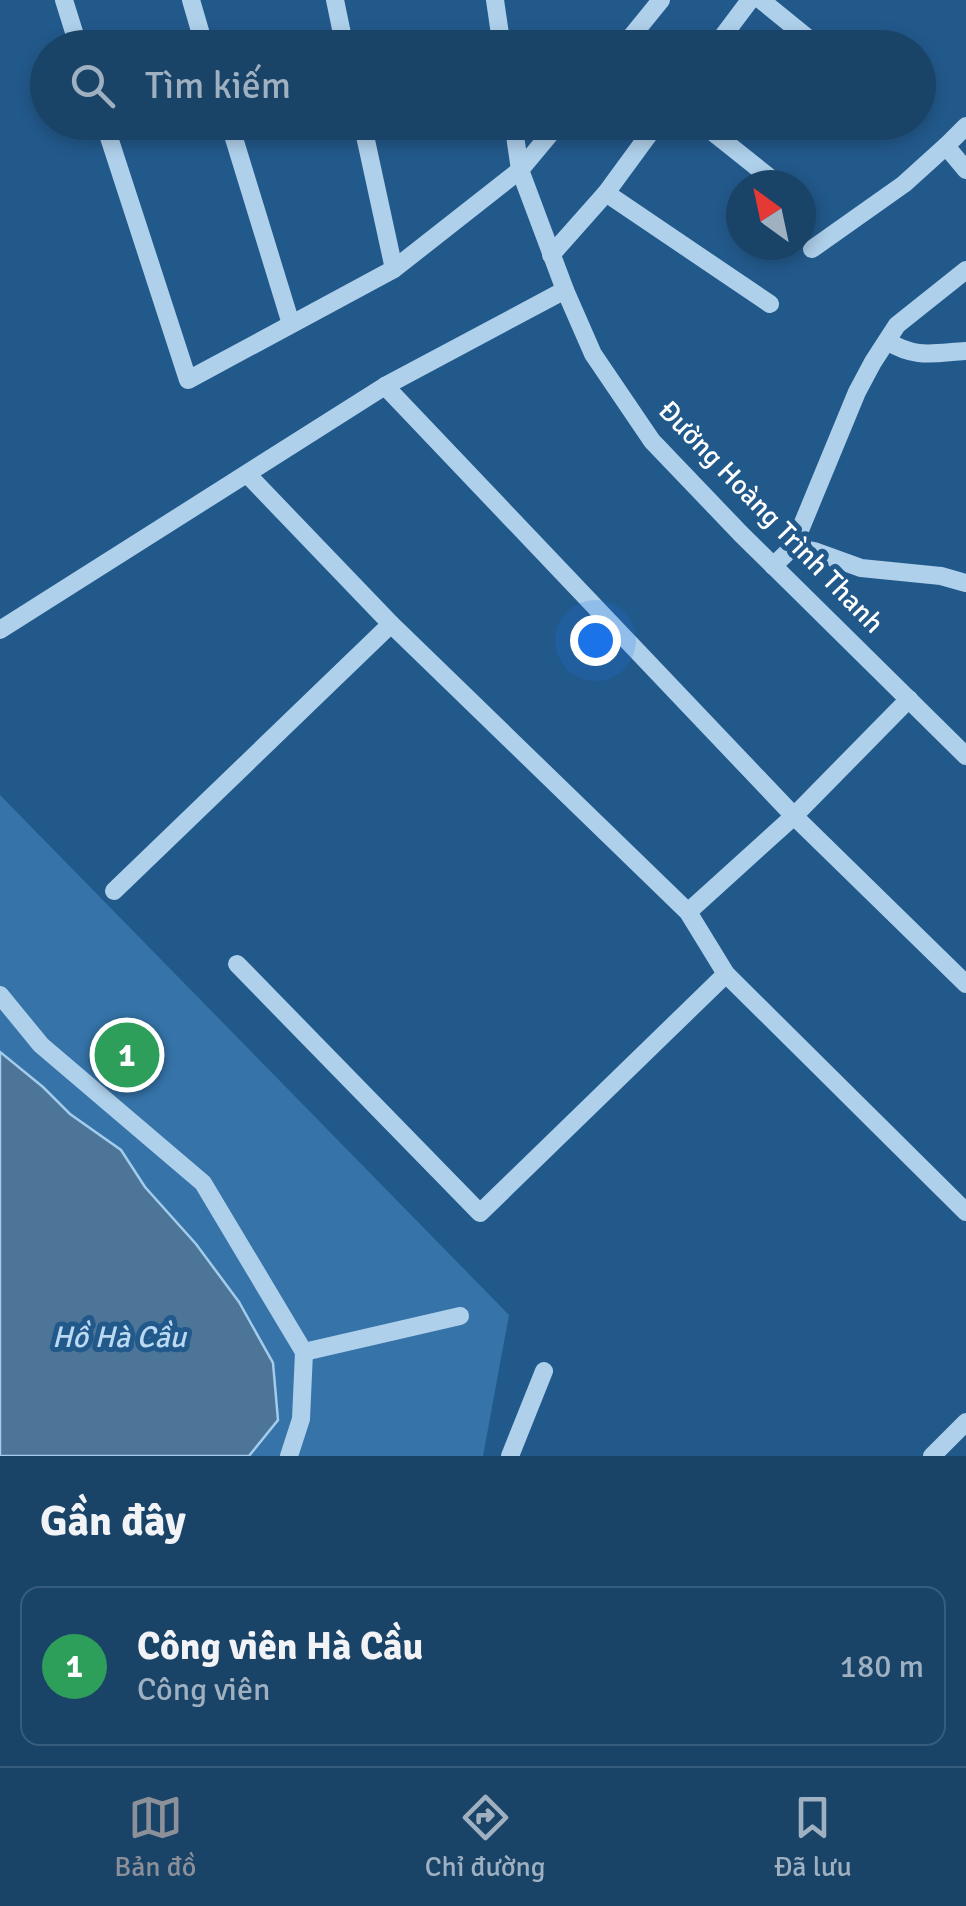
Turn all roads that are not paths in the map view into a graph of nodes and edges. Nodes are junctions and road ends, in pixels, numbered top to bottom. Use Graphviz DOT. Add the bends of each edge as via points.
graph roads {
  1 [pos="64,0"];
  2 [pos="191,0"];
  3 [pos="335,0"];
  4 [pos="495,0"];
  5 [pos="661,0"];
  6 [pos="750,0"];
  7 [pos="761,0"];
  8 [pos="74,30"];
  9 [pos="200,30"];
  10 [pos="341,30"];
  11 [pos="499,30"];
  12 [pos="637,30"];
  13 [pos="728,30"];
  14 [pos="798,30"];
  15 [pos="966,126"];
  16 [pos="110,140"];
  17 [pos="235,140"];
  18 [pos="366,140"];
  19 [pos="516,140"];
  20 [pos="545,140"];
  21 [pos="645,140"];
  22 [pos="723,140"];
  23 [pos="946,146"];
  24 [pos="520,170"];
  25 [pos="761,170"];
  26 [pos="966,170"];
  27 [pos="606,193"];
  28 [pos="816,246"];
  29 [pos="551,255"];
  30 [pos="394,269"];
  31 [pos="966,270"];
  32 [pos="565,290"];
  33 [pos="770,304"];
  34 [pos="291,324"];
  35 [pos="887,340"];
  36 [pos="966,351"];
  37 [pos="384,386"];
  38 [pos="248,474"];
  39 [pos="794,547"];
  40 [pos="774,566"];
  41 [pos="966,582"];
  42 [pos="391,624"];
  43 [pos="0,630"];
  44 [pos="909,698"];
  45 [pos="966,756"];
  46 [pos="794,816"];
  47 [pos="114,891"];
  48 [pos="688,912"];
  49 [pos="237,964"];
  50 [pos="726,974"];
  51 [pos="966,984"];
  52 [pos="0,995"];
  53 [pos="966,1212"];
  54 [pos="460,1316"];
  55 [pos="304,1352"];
  56 [pos="544,1371"];
  57 [pos="966,1422"];
  58 [pos="937,1453"];
  59 [pos="289,1456"];
  60 [pos="510,1456"];
  1 -- 8 [label="street"];
  2 -- 9 [label="street"];
  3 -- 10 [label="street"];
  4 -- 11 [label="street"];
  5 -- 12 [label="street"];
  6 -- 13 [label="street"];
  7 -- 14 [label="street"];
  15 -- 23 [label="street"];
  16 -- 34 [label="street" via="188,380"];
  17 -- 34 [label="street"];
  18 -- 30 [label="street"];
  19 -- 24 [label="street, Đường Hoàng Trình Thanh"];
  20 -- 24 [label="street"];
  21 -- 27 [label="street"];
  22 -- 25 [label="street"];
  23 -- 26 [label="street"];
  23 -- 28 [label="street"];
  24 -- 29 [label="street, Đường Hoàng Trình Thanh"];
  24 -- 30 [label="street"];
  27 -- 29 [label="street"];
  27 -- 33 [label="street"];
  29 -- 32 [label="street, Đường Hoàng Trình Thanh"];
  30 -- 34 [label="street"];
  31 -- 35 [label="street"];
  32 -- 37 [label="street"];
  32 -- 40 [label="street, Đường Hoàng Trình Thanh" via="594,354 652,441"];
  35 -- 36 [label="street" via="918,354"];
  35 -- 39 [label="street" via="857,392"];
  37 -- 38 [label="street"];
  37 -- 46 [label="street"];
  38 -- 42 [label="street"];
  38 -- 43 [label="street"];
  39 -- 40 [label="street"];
  39 -- 41 [label="street" via="861,568"];
  40 -- 44 [label="street, Đường Hoàng Trình Thanh"];
  42 -- 47 [label="street"];
  42 -- 48 [label="street"];
  44 -- 45 [label="street, Đường Hoàng Trình Thanh"];
  44 -- 46 [label="street"];
  46 -- 48 [label="street"];
  46 -- 51 [label="street"];
  48 -- 50 [label="street"];
  49 -- 50 [label="street" via="480,1214"];
  50 -- 53 [label="street"];
  52 -- 55 [label="street" via="41,1045 203,1183"];
  54 -- 55 [label="street"];
  55 -- 59 [label="street" via="300,1419"];
  56 -- 60 [label="street"];
  57 -- 58 [label="street"];
}
